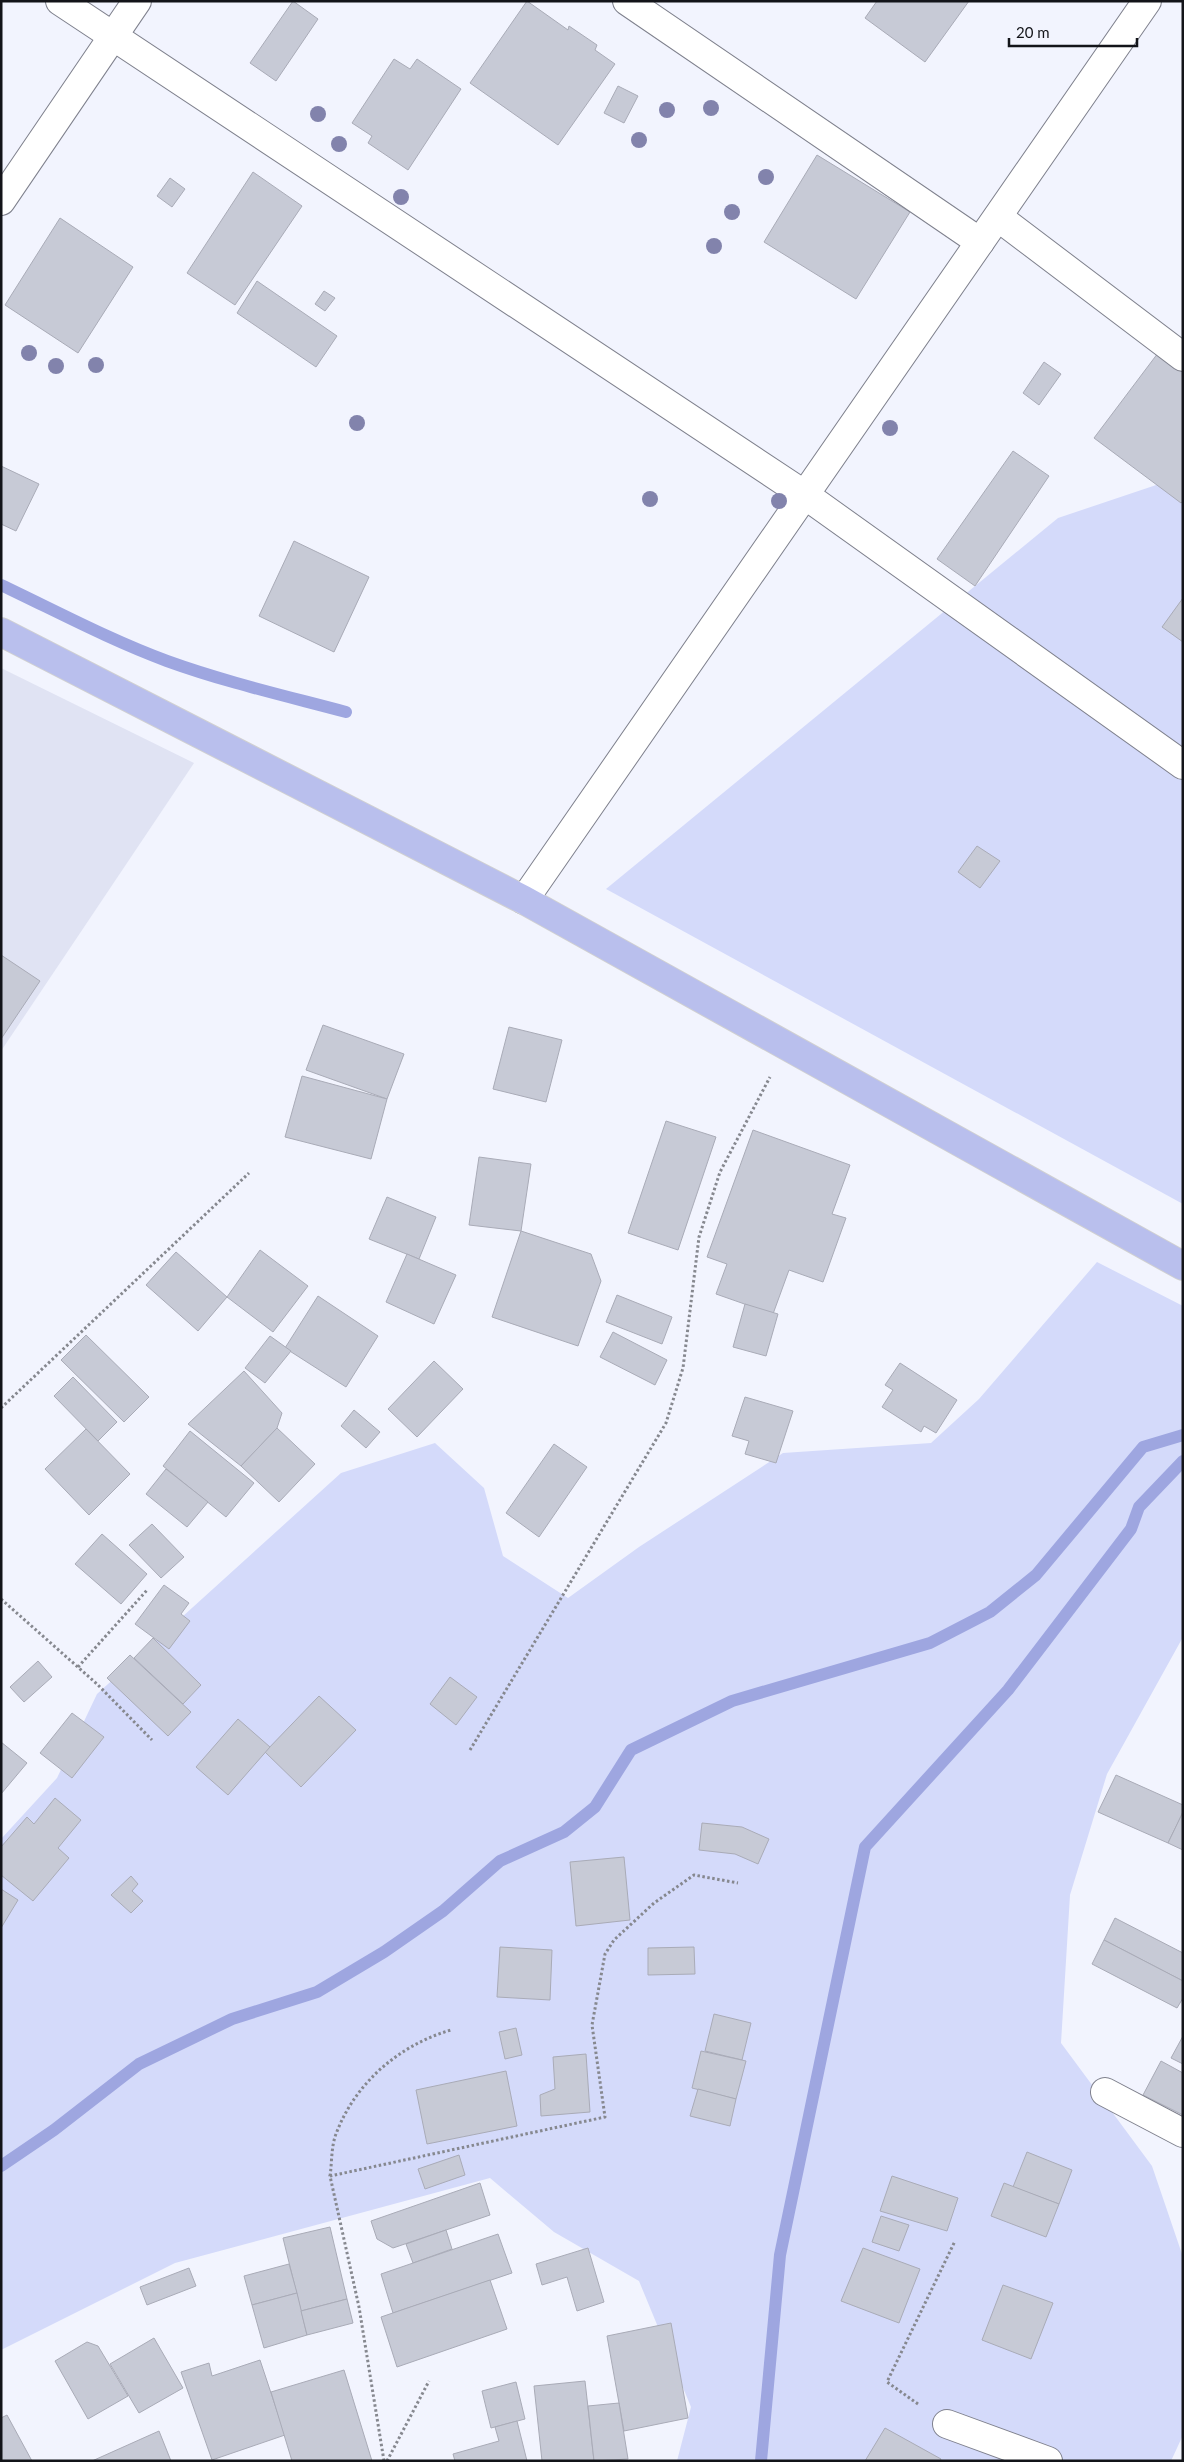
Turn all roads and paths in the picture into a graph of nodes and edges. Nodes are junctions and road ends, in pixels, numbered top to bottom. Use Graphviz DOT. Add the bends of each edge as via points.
graph roads {
  1 [pos="60,1"];
  2 [pos="137,1"];
  3 [pos="627,1"];
  4 [pos="1147,1"];
  5 [pos="112,37"];
  6 [pos="1,202"];
  7 [pos="998,217"];
  8 [pos="980,242"];
  9 [pos="1183,356"];
  10 [pos="805,495"];
  11 [pos="1,632"];
  12 [pos="1183,765"];
  13 [pos="524,900"];
  14 [pos="786,1045"];
  15 [pos="249,1173"];
  16 [pos="1177,1263"];
  17 [pos="1,1408"];
  18 [pos="148,1589"];
  19 [pos="1,1599"];
  20 [pos="78,1667"];
  21 [pos="152,1740"];
  22 [pos="470,1750"];
  23 [pos="738,1882"];
  24 [pos="451,2030"];
  25 [pos="1105,2092"];
  26 [pos="1183,2133"];
  27 [pos="330,2176"];
  28 [pos="955,2240"];
  29 [pos="430,2381"];
  30 [pos="947,2424"];
  31 [pos="386,2461"];
  32 [pos="1048,2461"];
  1 -- 5 [label="street"];
  2 -- 5 [label="street"];
  3 -- 8 [label="street"];
  4 -- 7 [label="street"];
  5 -- 6 [label="street"];
  5 -- 10 [label="street"];
  7 -- 8 [label="street"];
  7 -- 9 [label="street"];
  8 -- 10 [label="street"];
  10 -- 12 [label="street"];
  10 -- 13 [label="street"];
  11 -- 13 [label="main road"];
  13 -- 14 [label="main road"];
  14 -- 16 [label="main road"];
  14 -- 22 [label="path" via="720,1172 699,1237 683,1368 666,1423"];
  15 -- 17 [label="path"];
  18 -- 20 [label="path"];
  19 -- 20 [label="path"];
  20 -- 21 [label="path"];
  23 -- 27 [label="path" via="694,1876 654,1903 614,1940 605,1954 592,2025 604,2117"];
  24 -- 27 [label="path" via="431,2036 370,2077 349,2104 335,2136"];
  25 -- 26 [label="street"];
  27 -- 31 [label="path" via="359,2307"];
  28 -- 30 [label="path" via="887,2382"];
  29 -- 31 [label="path"];
  30 -- 32 [label="street"];
}
